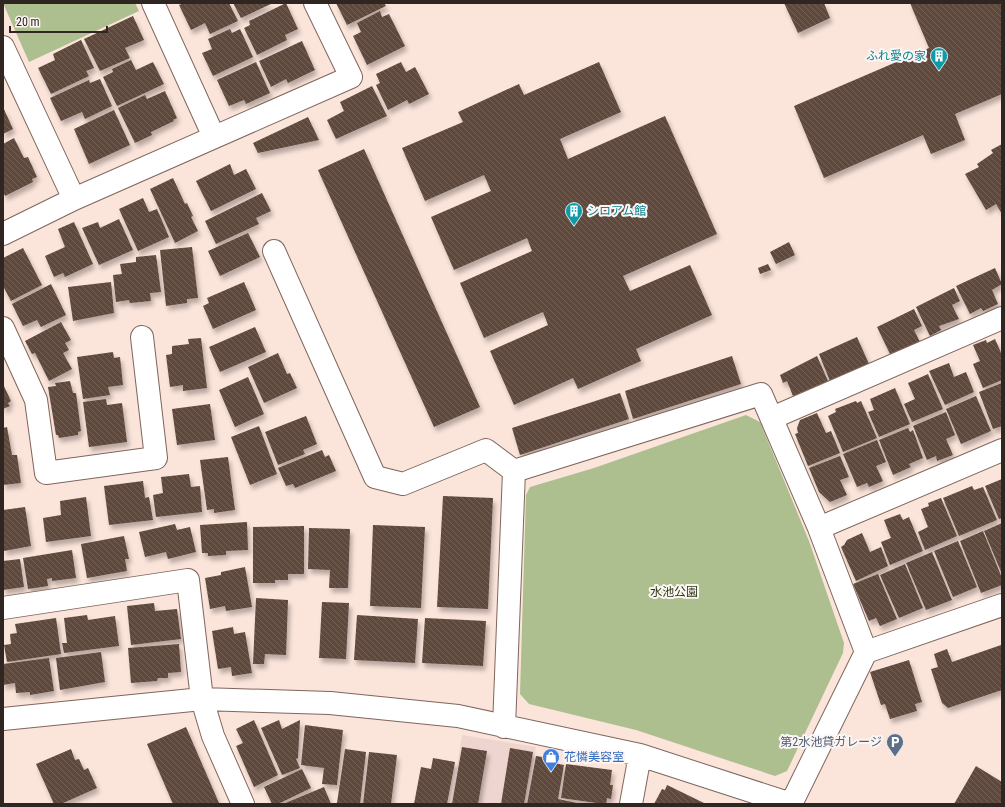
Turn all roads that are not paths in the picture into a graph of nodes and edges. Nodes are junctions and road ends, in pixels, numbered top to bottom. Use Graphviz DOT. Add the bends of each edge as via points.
graph roads {
  1 [pos="153,3"];
  2 [pos="315,3"];
  3 [pos="3,47"];
  4 [pos="214,137"];
  5 [pos="74,199"];
  6 [pos="3,234"];
  7 [pos="274,251"];
  8 [pos="1002,318"];
  9 [pos="3,328"];
  10 [pos="142,337"];
  11 [pos="772,418"];
  12 [pos="1002,450"];
  13 [pos="514,471"];
  14 [pos="819,528"];
  15 [pos="1002,605"];
  16 [pos="3,608"];
  17 [pos="866,652"];
  18 [pos="202,700"];
  19 [pos="3,719"];
  20 [pos="504,726"];
  21 [pos="640,755"];
  22 [pos="243,804"];
  23 [pos="631,804"];
  24 [pos="791,804"];
  1 -- 4 [label="street"];
  2 -- 4 [label="street" via="350,77"];
  3 -- 5 [label="street"];
  4 -- 5 [label="street"];
  5 -- 6 [label="street"];
  7 -- 13 [label="street" via="375,477 403,484 486,450"];
  8 -- 11 [label="street"];
  9 -- 10 [label="street" via="36,400 46,473 156,458"];
  11 -- 13 [label="street" via="761,394"];
  11 -- 14 [label="street"];
  12 -- 14 [label="street"];
  13 -- 20 [label="street"];
  14 -- 17 [label="street"];
  15 -- 17 [label="street"];
  16 -- 18 [label="street" via="188,580"];
  17 -- 24 [label="street"];
  18 -- 19 [label="street"];
  18 -- 20 [label="street" via="330,703 458,716"];
  18 -- 22 [label="street" via="213,736"];
  20 -- 21 [label="street"];
  21 -- 23 [label="street"];
  21 -- 24 [label="street"];
}
